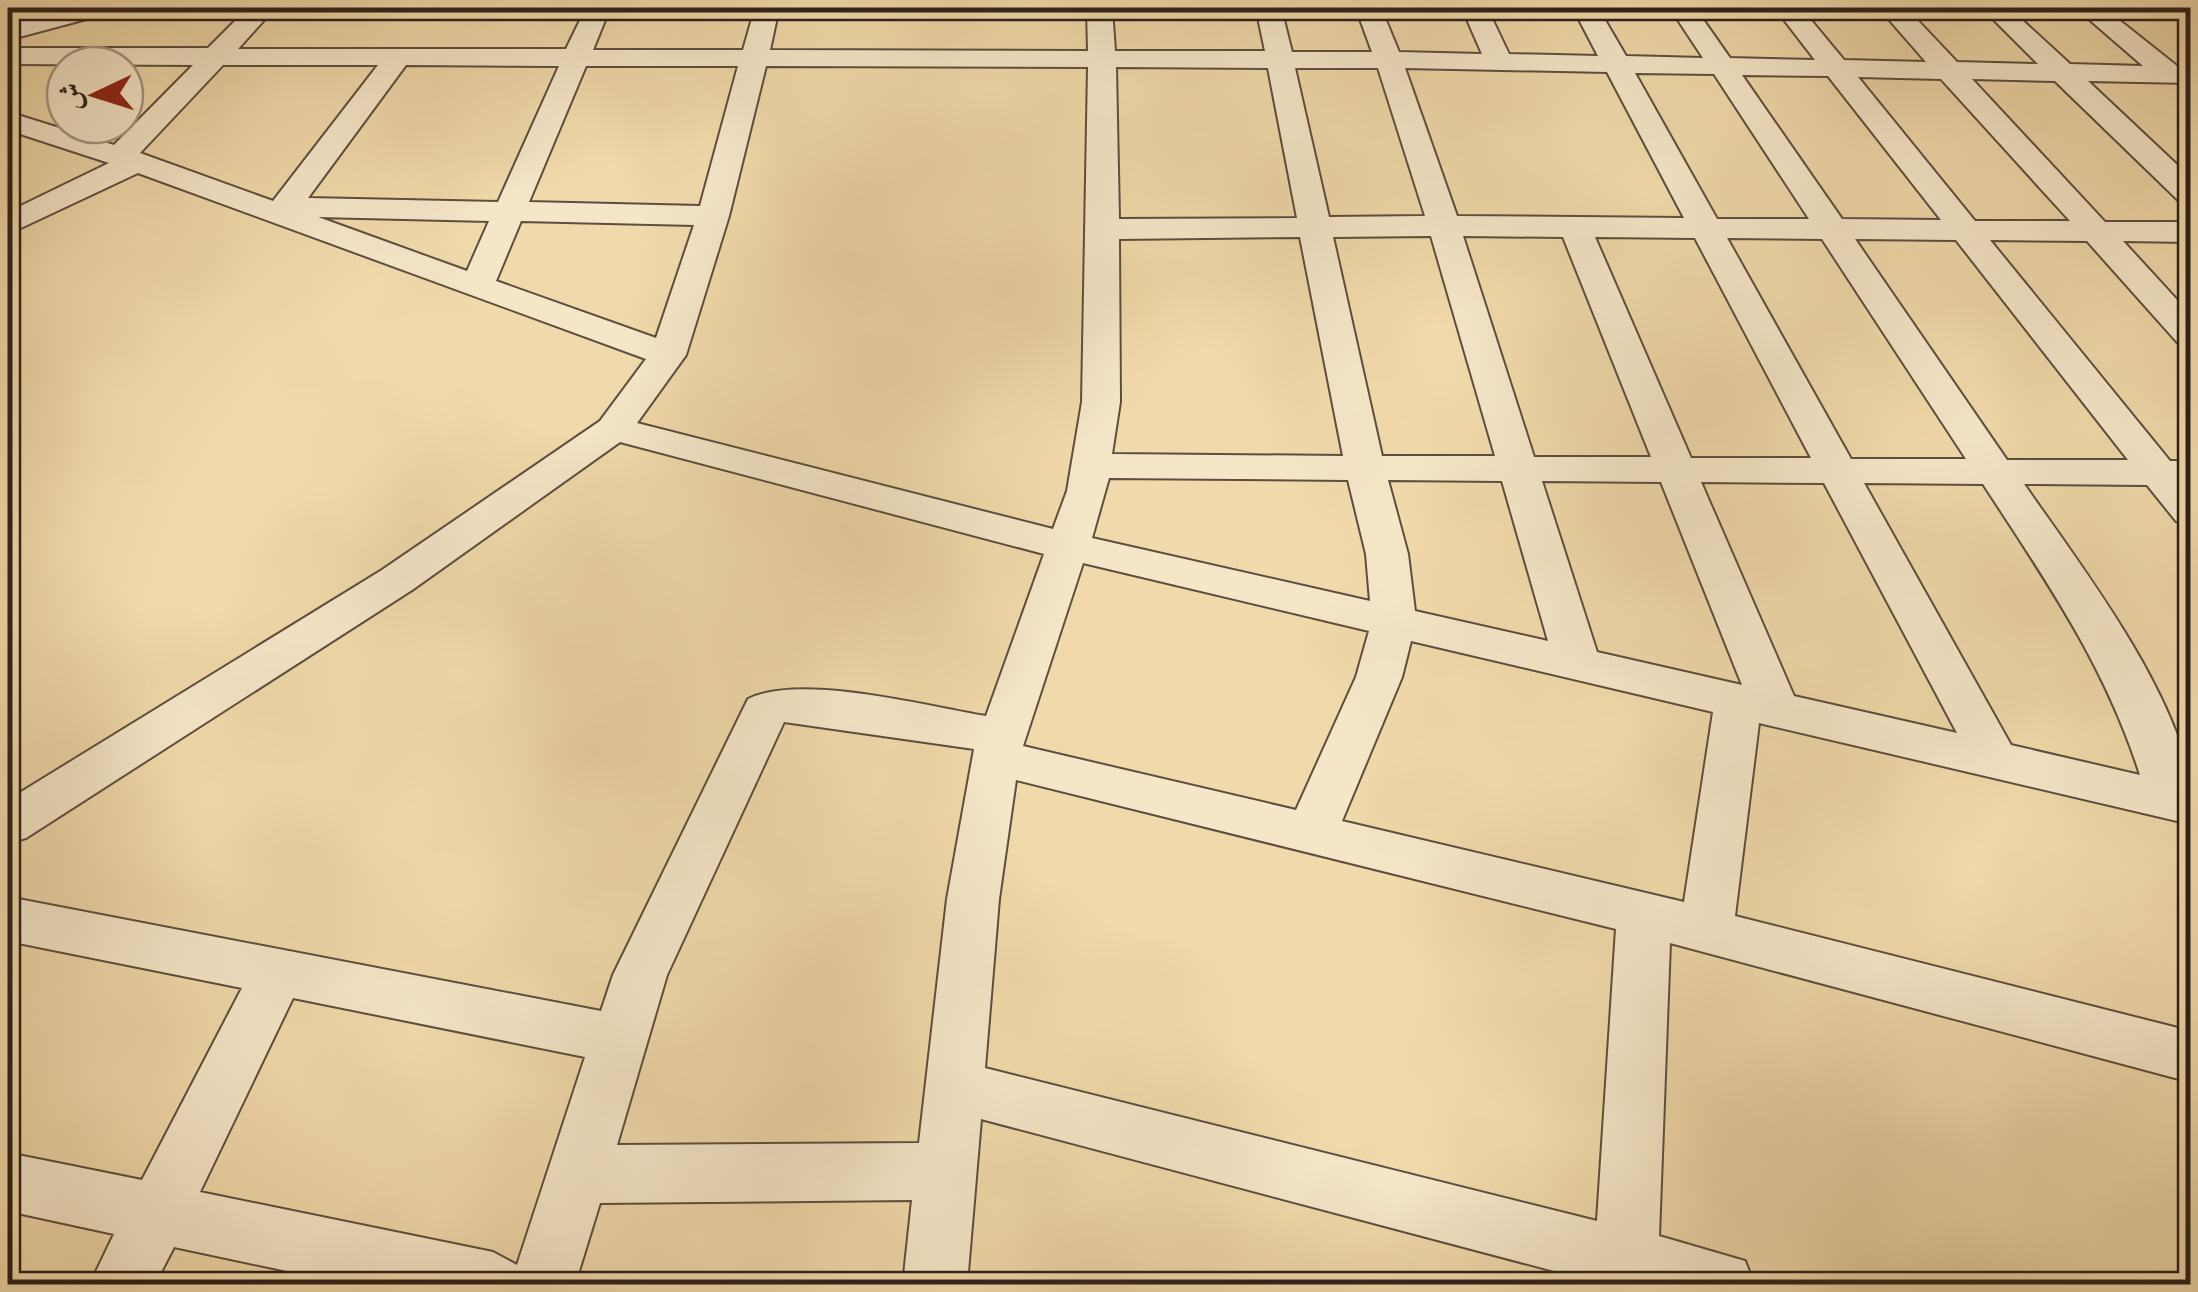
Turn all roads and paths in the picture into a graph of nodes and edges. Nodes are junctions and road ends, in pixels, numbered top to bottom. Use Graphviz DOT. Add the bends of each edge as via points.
graph roads {
  1 [pos="100,8"];
  2 [pos="262,8"];
  3 [pos="598,8"];
  4 [pos="767,8"];
  5 [pos="1100,8"];
  6 [pos="1269,8"];
  7 [pos="1368,8"];
  8 [pos="1475,8"];
  9 [pos="1586,8"];
  10 [pos="1683,8"];
  11 [pos="1788,8"];
  12 [pos="1892,8"];
  13 [pos="1995,8"];
  14 [pos="2089,8"];
  15 [pos="8,32"];
  16 [pos="8,56"];
  17 [pos="215,58"];
  18 [pos="398,58"];
  19 [pos="578,59"];
  20 [pos="757,59"];
  21 [pos="1102,60"];
  22 [pos="1283,60"];
  23 [pos="1388,60"];
  24 [pos="1499,62"];
  25 [pos="1614,63"];
  26 [pos="1722,65"];
  27 [pos="1834,66"];
  28 [pos="1947,68"];
  29 [pos="2060,70"];
  30 [pos="2183,80"];
  31 [pos="12,126"];
  32 [pos="128,160"];
  33 [pos="2190,194"];
  34 [pos="282,211"];
  35 [pos="508,215"];
  36 [pos="713,216"];
  37 [pos="8,224"];
  38 [pos="1318,226"];
  39 [pos="1444,226"];
  40 [pos="1575,226"];
  41 [pos="1704,228"];
  42 [pos="1104,229"];
  43 [pos="1834,229"];
  44 [pos="1969,230"];
  45 [pos="2096,232"];
  46 [pos="2190,232"];
  47 [pos="476,288"];
  48 [pos="2190,334"];
  49 [pos="668,354"];
  50 [pos="614,429"];
  51 [pos="1092,466"];
  52 [pos="1365,468"];
  53 [pos="1519,468"];
  54 [pos="1675,470"];
  55 [pos="1834,470"];
  56 [pos="1996,471"];
  57 [pos="2175,473"];
  58 [pos="2190,512"];
  59 [pos="1068,546"];
  60 [pos="1394,622"];
  61 [pos="1578,665"];
  62 [pos="1757,706"];
  63 [pos="998,747"];
  64 [pos="1994,760"];
  65 [pos="2182,803"];
  66 [pos="8,824"];
  67 [pos="1312,830"];
  68 [pos="1644,914"];
  69 [pos="8,919"];
  70 [pos="1706,929"];
  71 [pos="278,973"];
  72 [pos="618,1040"];
  73 [pos="2190,1057"];
  74 [pos="954,1086"];
  75 [pos="946,1171"];
  76 [pos="574,1174"];
  77 [pos="8,1182"];
  78 [pos="156,1214"];
  79 [pos="1626,1259"];
  80 [pos="122,1284"];
  81 [pos="493,1284"];
  82 [pos="543,1284"];
  83 [pos="934,1284"];
  84 [pos="1722,1284"];
  1 -- 15 [label="street"];
  2 -- 17 [label="street"];
  3 -- 19 [label="street"];
  4 -- 20 [label="street"];
  5 -- 21 [label="street"];
  6 -- 22 [label="street"];
  7 -- 23 [label="street"];
  8 -- 24 [label="street"];
  9 -- 25 [label="street"];
  10 -- 26 [label="street"];
  11 -- 27 [label="street"];
  12 -- 28 [label="street"];
  13 -- 29 [label="street"];
  14 -- 30 [label="street"];
  16 -- 17 [label="street"];
  17 -- 18 [label="street"];
  17 -- 32 [label="street"];
  18 -- 19 [label="street"];
  18 -- 34 [label="street"];
  19 -- 20 [label="street"];
  19 -- 35 [label="street"];
  20 -- 21 [label="street"];
  20 -- 36 [label="street"];
  21 -- 22 [label="street"];
  21 -- 42 [label="street"];
  22 -- 23 [label="street"];
  22 -- 38 [label="street"];
  23 -- 24 [label="street"];
  23 -- 39 [label="street"];
  24 -- 25 [label="street"];
  25 -- 26 [label="street"];
  25 -- 41 [label="street"];
  26 -- 27 [label="street"];
  26 -- 43 [label="street"];
  27 -- 28 [label="street"];
  27 -- 44 [label="street"];
  28 -- 29 [label="street"];
  28 -- 45 [label="street"];
  29 -- 30 [label="street"];
  29 -- 33 [label="street"];
  31 -- 32 [label="street"];
  32 -- 34 [label="street"];
  32 -- 37 [label="street"];
  34 -- 35 [label="street"];
  34 -- 47 [label="street"];
  35 -- 36 [label="street"];
  35 -- 47 [label="street"];
  36 -- 49 [label="street"];
  38 -- 39 [label="street"];
  38 -- 42 [label="street"];
  38 -- 52 [label="street"];
  39 -- 40 [label="street"];
  39 -- 53 [label="street"];
  40 -- 41 [label="street"];
  40 -- 54 [label="street"];
  41 -- 43 [label="street"];
  41 -- 55 [label="street"];
  42 -- 51 [label="street" via="1102,402"];
  43 -- 44 [label="street"];
  43 -- 56 [label="street"];
  44 -- 45 [label="street"];
  44 -- 57 [label="street"];
  45 -- 46 [label="street"];
  45 -- 48 [label="street"];
  47 -- 49 [label="street"];
  49 -- 50 [label="street"];
  50 -- 59 [label="street"];
  50 -- 66 [label="street" via="396,580"];
  51 -- 52 [label="street"];
  51 -- 59 [label="street"];
  52 -- 53 [label="street"];
  52 -- 60 [label="street" via="1388,554"];
  53 -- 54 [label="street"];
  53 -- 61 [label="street"];
  54 -- 55 [label="street"];
  54 -- 62 [label="street"];
  55 -- 56 [label="street"];
  55 -- 64 [label="street"];
  56 -- 57 [label="street"];
  56 -- 65 [label="street" via="2106,637"];
  57 -- 58 [label="street"];
  59 -- 60 [label="street"];
  59 -- 63 [label="street"];
  60 -- 61 [label="street"];
  60 -- 67 [label="street" via="1379,677"];
  61 -- 62 [label="street"];
  62 -- 64 [label="street"];
  62 -- 70 [label="street"];
  63 -- 67 [label="street"];
  63 -- 72 [label="street" via="808,705 777,704 765,711 640,974"];
  63 -- 74 [label="street" via="973,900"];
  64 -- 65 [label="street"];
  67 -- 68 [label="street"];
  68 -- 70 [label="street"];
  68 -- 79 [label="street"];
  69 -- 71 [label="street"];
  70 -- 73 [label="street"];
  71 -- 72 [label="street"];
  71 -- 78 [label="street"];
  72 -- 76 [label="street"];
  74 -- 75 [label="street"];
  74 -- 79 [label="street"];
  75 -- 76 [label="street"];
  75 -- 83 [label="street"];
  76 -- 82 [label="street"];
  77 -- 78 [label="street"];
  78 -- 80 [label="street"];
  78 -- 81 [label="street"];
  79 -- 84 [label="street"];
}
